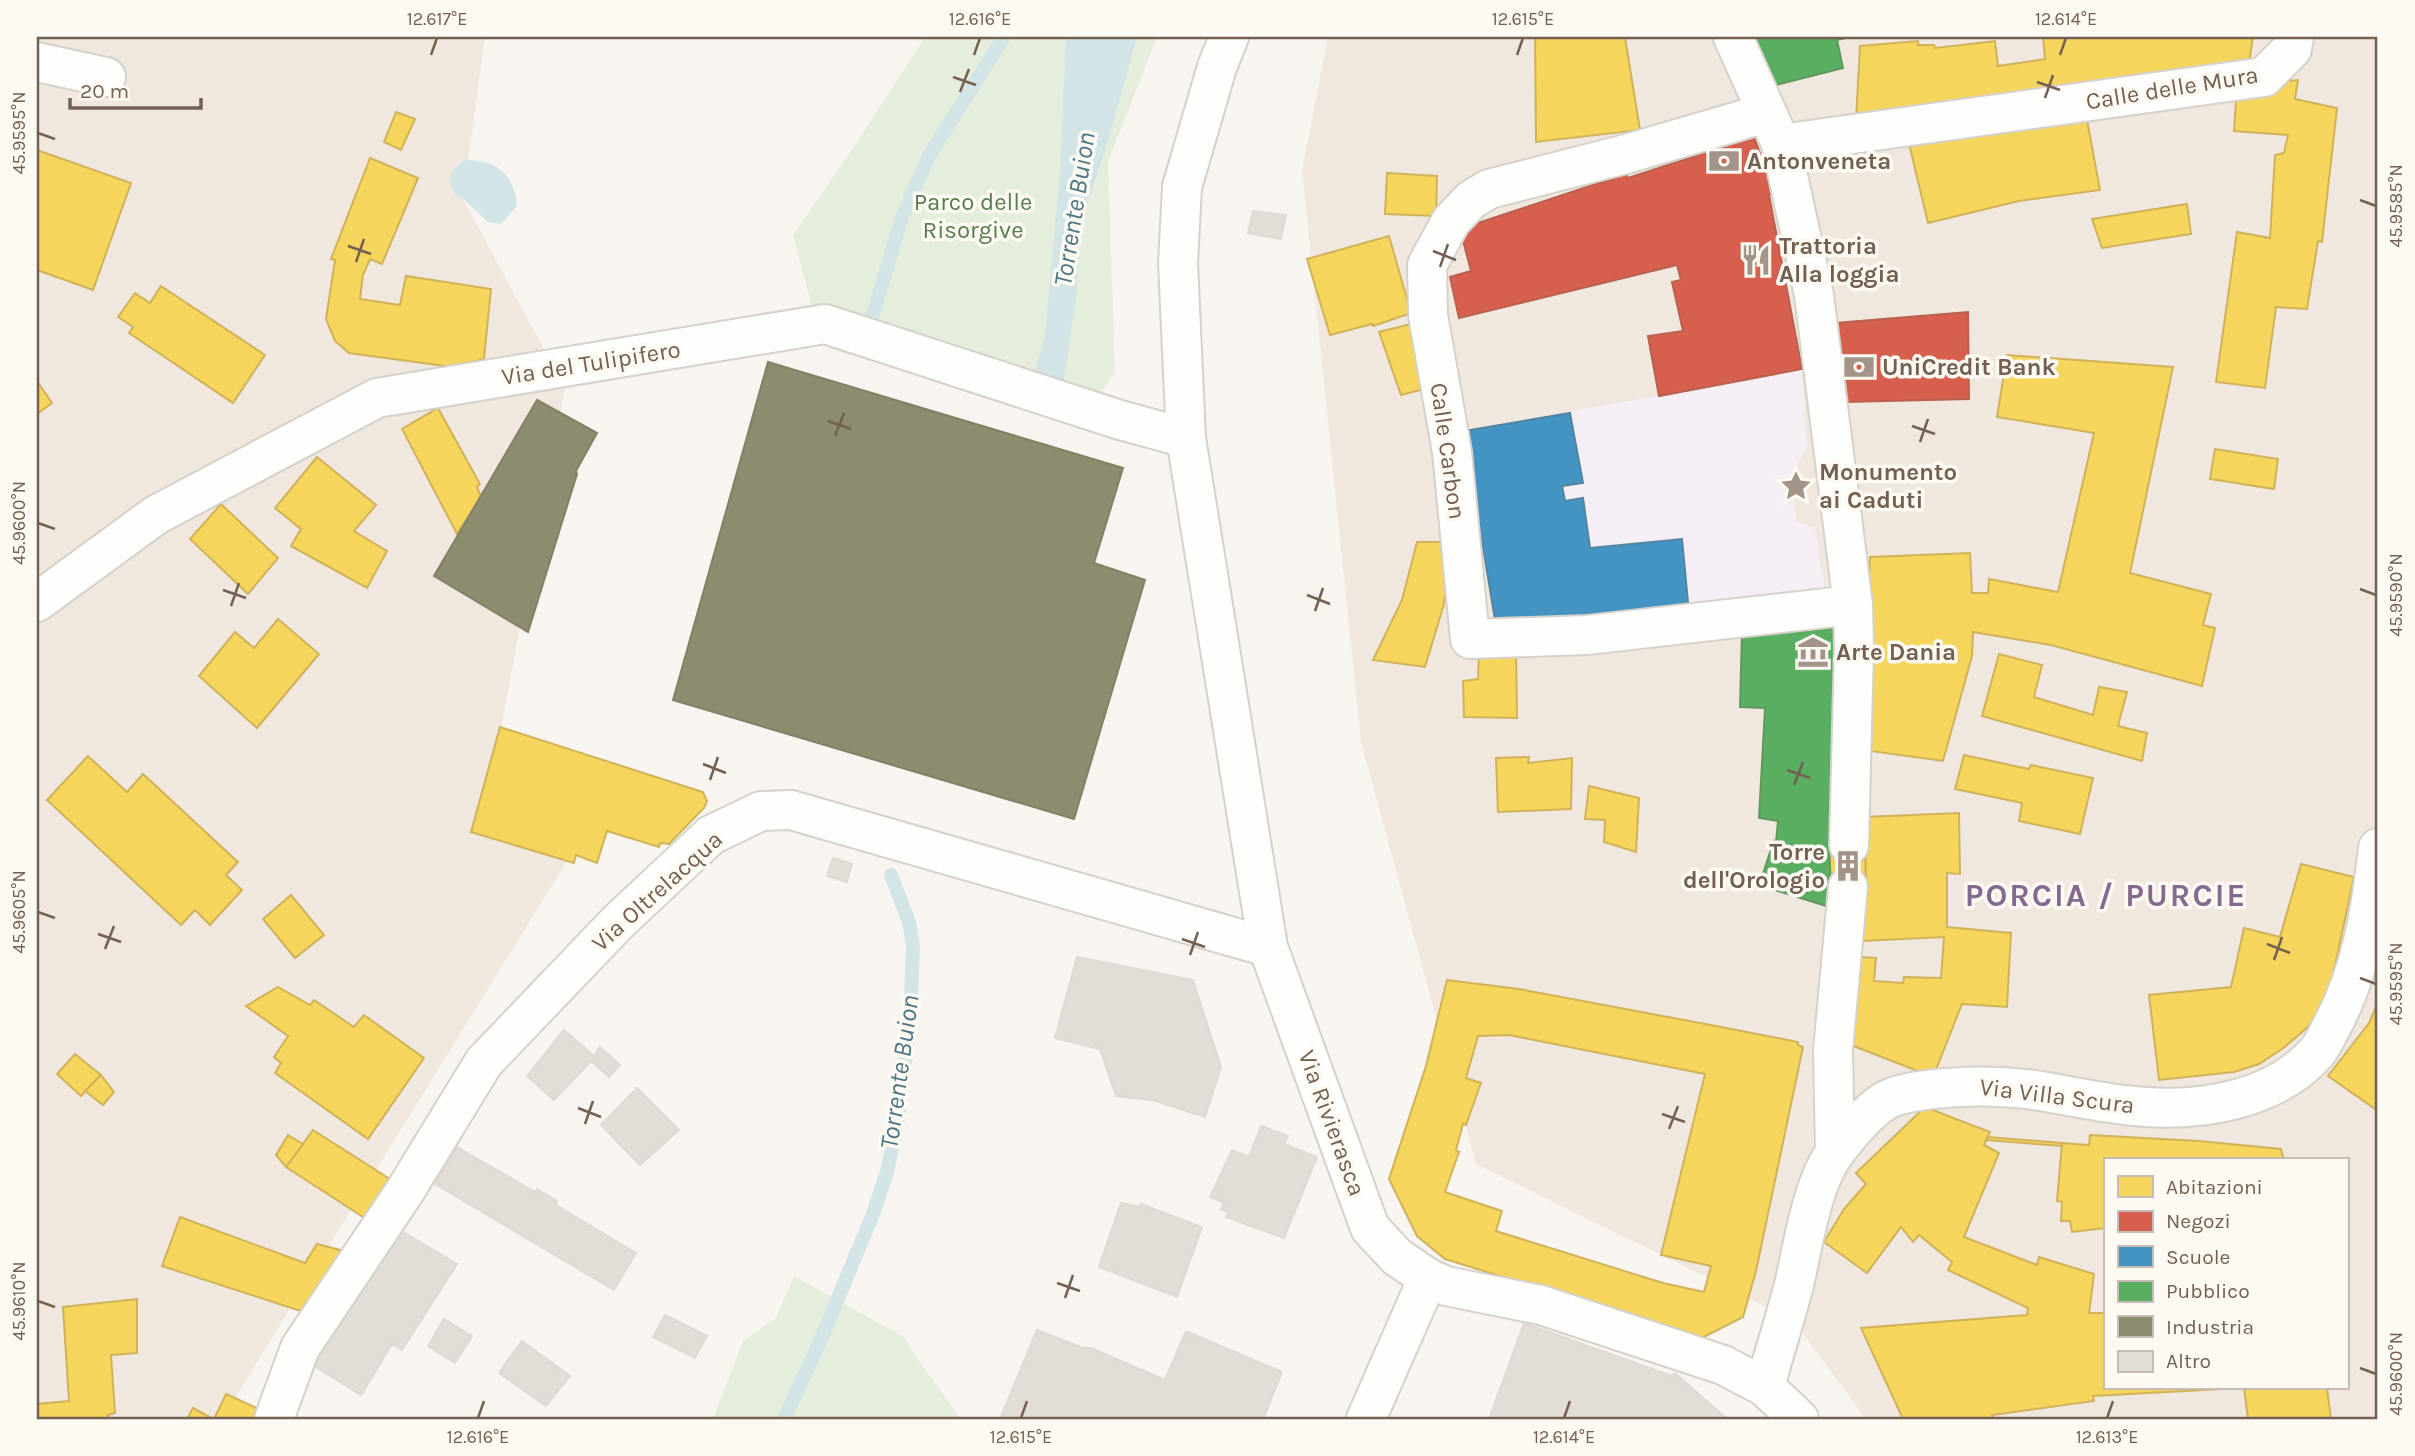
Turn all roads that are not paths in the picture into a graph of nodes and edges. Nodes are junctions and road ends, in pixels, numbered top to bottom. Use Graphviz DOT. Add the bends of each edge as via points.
graph roads {
  1 [pos="1229,37"];
  2 [pos="1733,37"];
  3 [pos="2294,37"];
  4 [pos="37,62"];
  5 [pos="106,77"];
  6 [pos="1773,128"];
  7 [pos="1185,438"];
  8 [pos="37,602"];
  9 [pos="1853,604"];
  10 [pos="1849,845"];
  11 [pos="2378,848"];
  12 [pos="1848,887"];
  13 [pos="1268,947"];
  14 [pos="1835,1152"];
  15 [pos="1428,1278"];
  16 [pos="1765,1387"];
  17 [pos="274,1419"];
  18 [pos="1366,1419"];
  19 [pos="1798,1419"];
  1 -- 7 [label="street, Via Rivierasca" via="1182,187 1178,263"];
  2 -- 6 [label="street"];
  3 -- 6 [label="street, Calle delle Mura" via="2292,49 2264,78"];
  4 -- 5 [label="street"];
  6 -- 9 [label="street" via="1814,295"];
  6 -- 9 [label="street, Calle Carbon" via="1626,154 1489,189 1451,221 1427,265 1428,315 1452,452 1470,639 1587,635"];
  7 -- 8 [label="street, Via del Tulipifero" via="825,324 377,398 156,516"];
  7 -- 13 [label="street, Via Rivierasca"];
  9 -- 10 [label="street"];
  11 -- 14 [label="street, Via Villa Scura" via="2360,958 2342,1007 2318,1052 2284,1081 2203,1107 2145,1107 2007,1086 1966,1085 1907,1093 1885,1101"];
  12 -- 14 [label="street" via="1833,1050"];
  13 -- 15 [label="street, Via Rivierasca" via="1370,1228 1397,1257"];
  13 -- 17 [label="street, Via Oltrelacqua" via="791,810 761,811 711,835 619,921 484,1062 300,1348"];
  14 -- 16 [label="street, Via Villa Scura" via="1812,1209"];
  15 -- 16 [label="street, Via Rivierasca" via="1553,1310 1723,1365"];
  15 -- 18 [label="street"];
  16 -- 19 [label="street, Via Rivierasca"];
}
